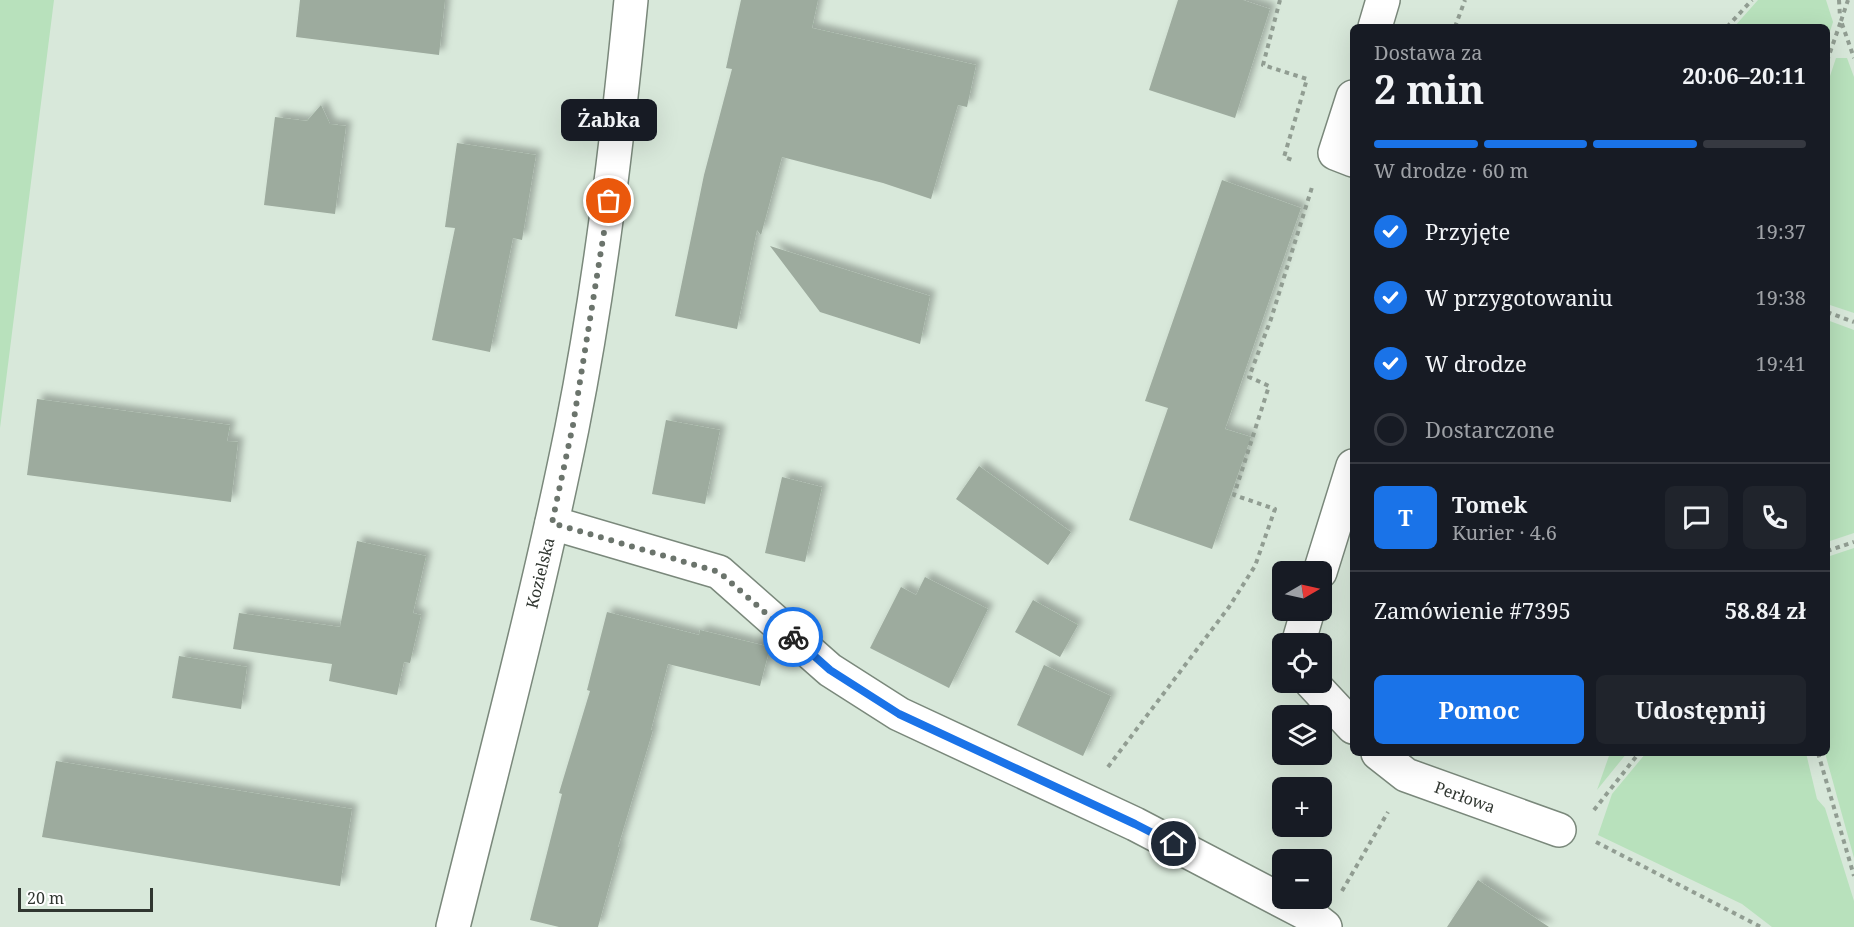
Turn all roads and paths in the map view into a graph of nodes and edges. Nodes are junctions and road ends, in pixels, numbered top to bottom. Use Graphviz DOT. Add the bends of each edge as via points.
graph roads {
  1 [pos="631,0"];
  2 [pos="1280,0"];
  3 [pos="1383,0"];
  4 [pos="1465,0"];
  5 [pos="1752,0"];
  6 [pos="1839,0"];
  7 [pos="1848,0"];
  8 [pos="1841,21"];
  9 [pos="1376,24"];
  10 [pos="1456,24"];
  11 [pos="1730,24"];
  12 [pos="1830,52"];
  13 [pos="1854,58"];
  14 [pos="1350,106"];
  15 [pos="1350,159"];
  16 [pos="1295,160"];
  17 [pos="1314,179"];
  18 [pos="1830,313"];
  19 [pos="1854,322"];
  20 [pos="1350,476"];
  21 [pos="552,523"];
  22 [pos="1854,542"];
  23 [pos="1830,550"];
  24 [pos="1323,561"];
  25 [pos="1321,693"];
  26 [pos="1350,724"];
  27 [pos="1382,756"];
  28 [pos="1637,756"];
  29 [pos="1819,756"];
  30 [pos="1105,771"];
  31 [pos="1389,812"];
  32 [pos="1593,812"];
  33 [pos="1559,830"];
  34 [pos="1596,841"];
  35 [pos="1854,876"];
  36 [pos="1339,898"];
  37 [pos="453,927"];
  38 [pos="1325,927"];
  39 [pos="1761,927"];
  1 -- 21 [label="street, Kozielska" via="612,180 573,425"];
  2 -- 16 [label="path" via="1263,65 1307,80 1284,157"];
  3 -- 9 [label="street"];
  4 -- 10 [label="path"];
  5 -- 11 [label="path"];
  6 -- 8 [label="path"];
  7 -- 8 [label="path"];
  8 -- 12 [label="path"];
  8 -- 13 [label="path"];
  14 -- 15 [label="street" via="1335,153"];
  17 -- 30 [label="path" via="1271,319 1249,376 1269,386 1234,495 1275,509 1255,566 1229,607"];
  18 -- 19 [label="path"];
  20 -- 24 [label="street"];
  21 -- 37 [label="street, Kozielska"];
  21 -- 38 [label="street" via="719,572 830,670 899,714 1135,824"];
  22 -- 23 [label="path"];
  25 -- 26 [label="street"];
  27 -- 33 [label="street, Perłowa" via="1406,775"];
  28 -- 32 [label="path"];
  29 -- 35 [label="path"];
  31 -- 36 [label="path"];
  34 -- 39 [label="path"];
}
